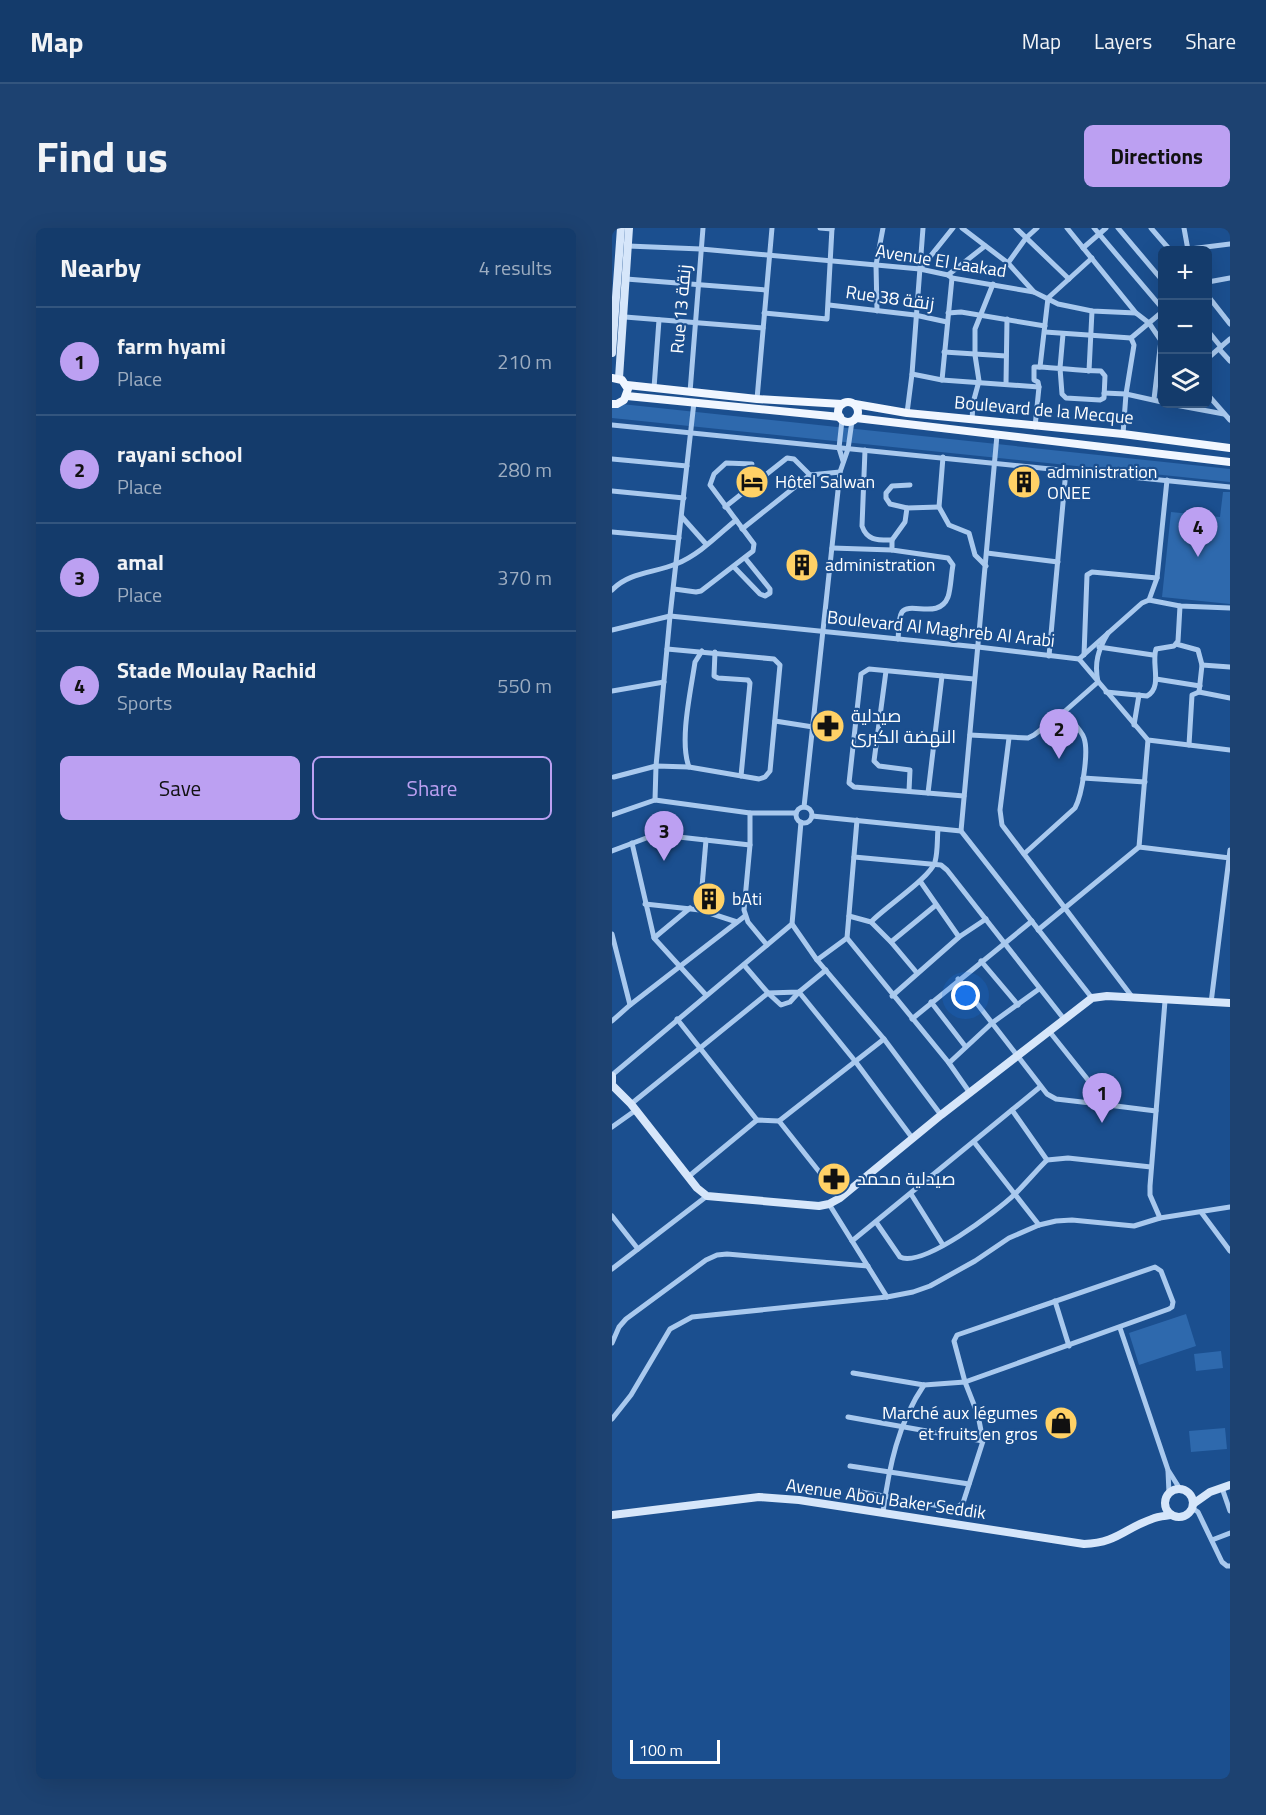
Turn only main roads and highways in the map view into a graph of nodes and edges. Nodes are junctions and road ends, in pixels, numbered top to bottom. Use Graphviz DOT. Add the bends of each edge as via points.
graph roads {
  1 [pos="621,228"];
  2 [pos="629,228"];
  3 [pos="615,257"];
  4 [pos="614,302"];
  5 [pos="612,353"];
  6 [pos="616,378"];
  7 [pos="627,385"];
  8 [pos="627,396"];
  9 [pos="612,404"];
  10 [pos="842,404"];
  11 [pos="855,404"];
  12 [pos="841,418"];
  13 [pos="854,419"];
  14 [pos="1230,448"];
  15 [pos="1230,462"];
  16 [pos="1230,1003"];
  17 [pos="612,1076"];
  18 [pos="612,1084"];
  19 [pos="1226,1487"];
  20 [pos="1210,1492"];
  21 [pos="1189,1493"];
  22 [pos="1164,1501"];
  23 [pos="1192,1506"];
  24 [pos="612,1515"];
  25 [pos="1171,1515"];
  26 [pos="1151,1519"];
  1 -- 3 [label="main road"];
  2 -- 6 [label="main road" via="625,317"];
  3 -- 4 [label="main road"];
  4 -- 5 [label="main road"];
  6 -- 7 [label="main road"];
  7 -- 8 [label="main road"];
  7 -- 10 [label="main road"];
  8 -- 9 [label="main road" via="621,403"];
  8 -- 12 [label="main road"];
  10 -- 11 [label="main road"];
  10 -- 12 [label="main road" via="838,409"];
  11 -- 13 [label="main road" via="858,409"];
  11 -- 14 [label="main road, Boulevard de la Mecque"];
  12 -- 13 [label="main road"];
  13 -- 15 [label="main road, Boulevard de la Mecque"];
  16 -- 18 [label="main road" via="1092,998 829,1204 812,1206 707,1196"];
  17 -- 18 [label="main road"];
  19 -- 20 [label="main road"];
  20 -- 21 [label="main road"];
  20 -- 23 [label="main road"];
  21 -- 22 [label="main road" via="1180,1489 1168,1493"];
  21 -- 23 [label="main road"];
  22 -- 25 [label="main road"];
  22 -- 26 [label="main road, Avenue Abou Baker Seddik"];
  23 -- 25 [label="main road" via="1183,1516"];
  24 -- 26 [label="main road, Avenue Abou Baker Seddik" via="759,1497 1084,1544 1111,1539"];
  25 -- 26 [label="main road, Avenue Abou Baker Seddik"];
}
